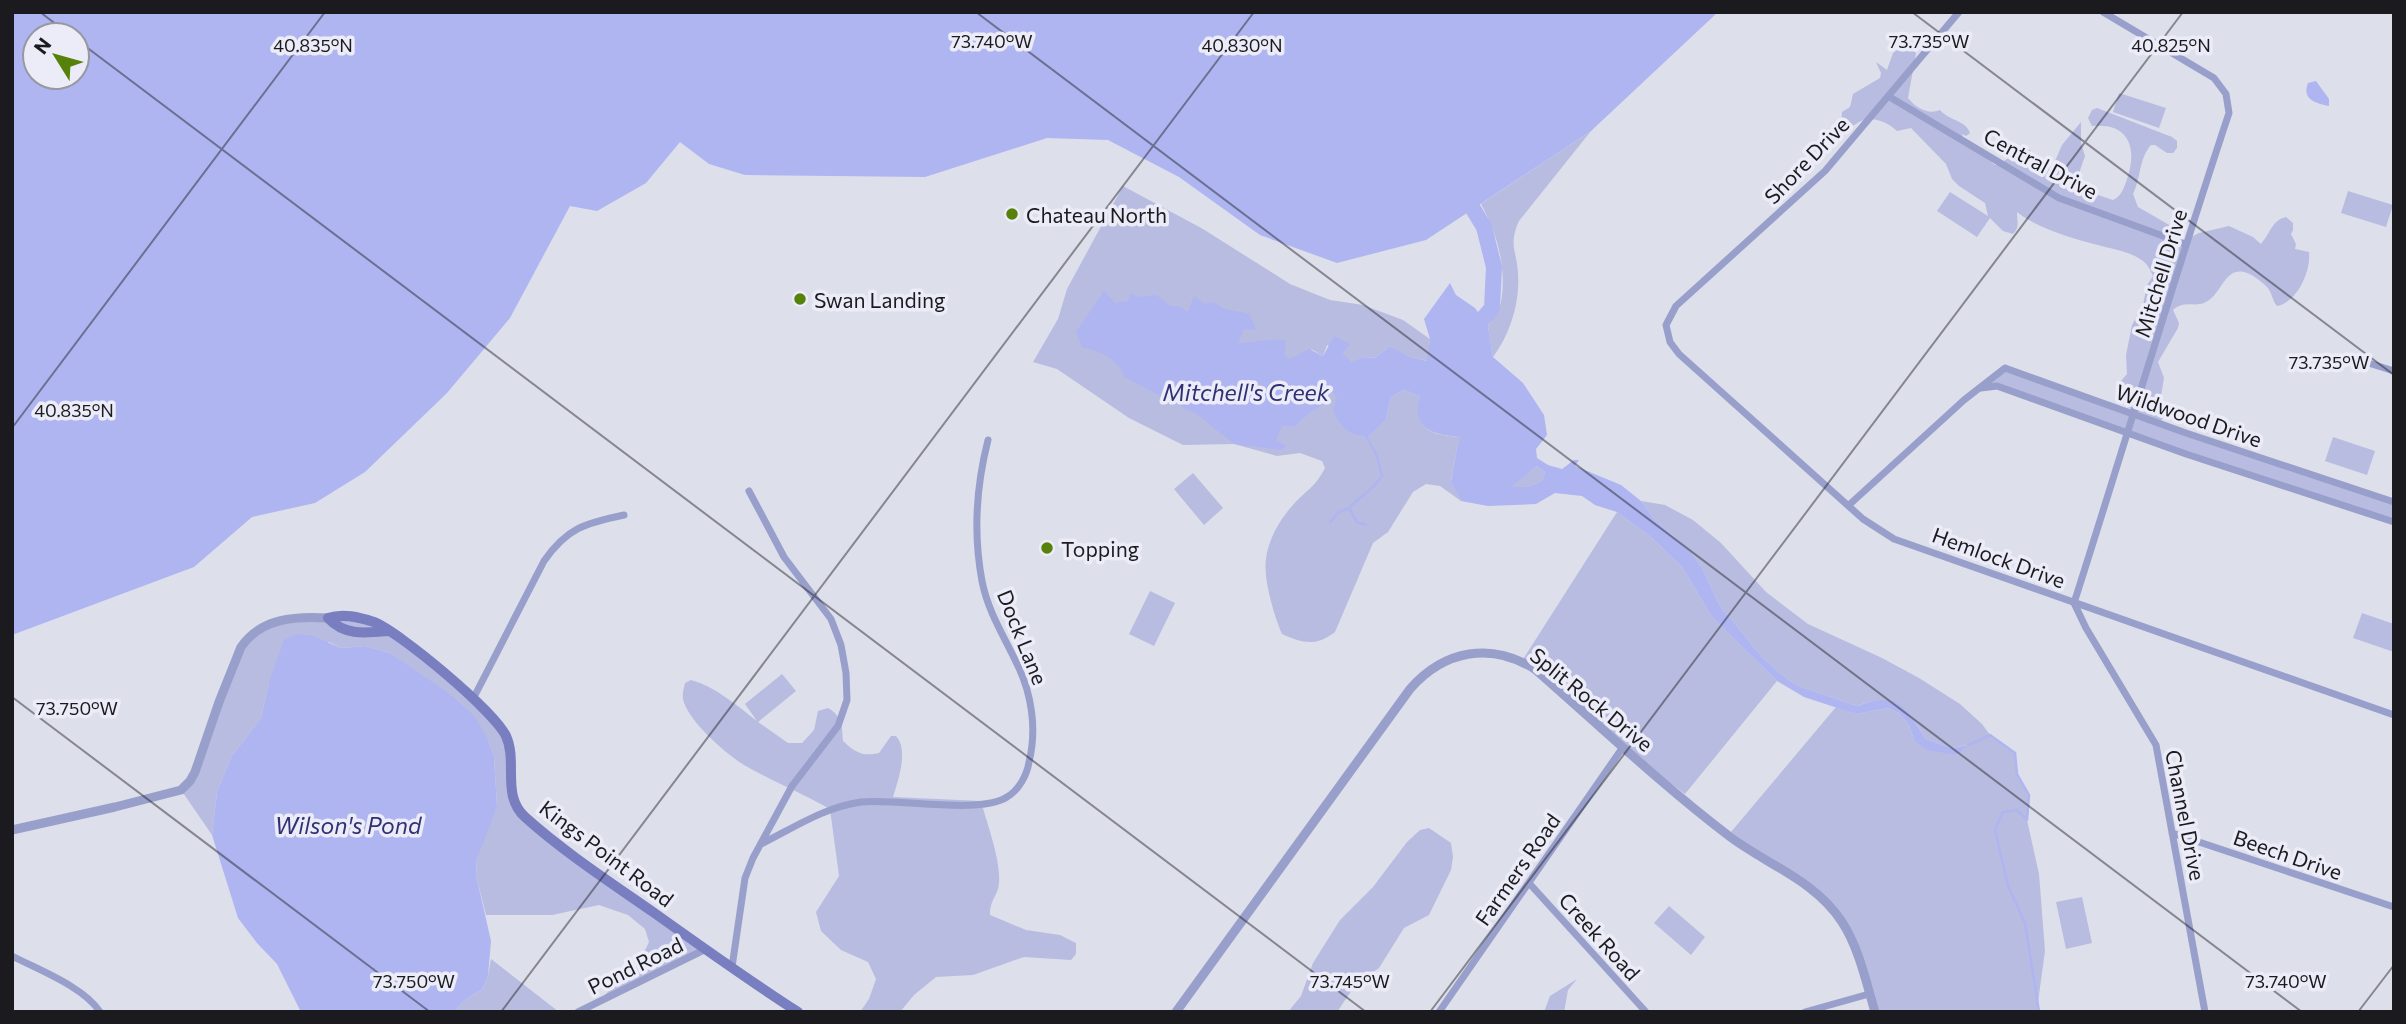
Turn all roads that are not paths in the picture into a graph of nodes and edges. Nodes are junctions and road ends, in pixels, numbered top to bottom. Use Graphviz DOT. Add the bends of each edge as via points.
graph roads {
  1 [pos="1959,12"];
  2 [pos="2103,12"];
  3 [pos="1888,96"];
  4 [pos="2186,244"];
  5 [pos="1668,322"];
  6 [pos="2359,360"];
  7 [pos="2394,371"];
  8 [pos="1980,388"];
  9 [pos="2134,415"];
  10 [pos="2128,433"];
  11 [pos="988,440"];
  12 [pos="748,491"];
  13 [pos="2394,502"];
  14 [pos="1849,505"];
  15 [pos="624,515"];
  16 [pos="2394,522"];
  17 [pos="2074,603"];
  18 [pos="328,618"];
  19 [pos="388,631"];
  20 [pos="473,699"];
  21 [pos="2394,715"];
  22 [pos="1623,747"];
  23 [pos="12,830"];
  24 [pos="2172,832"];
  25 [pos="763,843"];
  26 [pos="1528,883"];
  27 [pos="2394,906"];
  28 [pos="706,949"];
  29 [pos="12,956"];
  30 [pos="732,967"];
  31 [pos="1869,994"];
  32 [pos="100,1012"];
  33 [pos="578,1012"];
  34 [pos="798,1012"];
  35 [pos="1176,1012"];
  36 [pos="1439,1012"];
  37 [pos="1646,1012"];
  38 [pos="1805,1012"];
  39 [pos="1875,1012"];
  40 [pos="2205,1012"];
  1 -- 3 [label="street, Shore Drive"];
  2 -- 4 [label="street, Mitchell Drive" via="2214,78 2226,94 2229,113"];
  3 -- 4 [label="street, Central Drive" via="2059,198"];
  3 -- 5 [label="street, Shore Drive" via="1825,171 1676,306"];
  4 -- 9 [label="street, Mitchell Drive"];
  5 -- 14 [label="street, Hemlock Drive" via="1667,333 1679,354"];
  6 -- 7 [label="street"];
  8 -- 9 [label="street, Wildwood Drive" via="2005,368"];
  8 -- 10 [label="street, Wildwood Drive" via="1997,386"];
  8 -- 14 [label="street, Wildwood Drive"];
  9 -- 10 [label="street, Mitchell Drive"];
  9 -- 13 [label="street, Wildwood Drive"];
  10 -- 16 [label="street, Wildwood Drive"];
  10 -- 17 [label="street, Mitchell Drive"];
  11 -- 25 [label="street, Dock Lane" via="976,498 979,552 988,605 1018,665 1031,710 1032,750 1022,781 1007,797 982,805 878,801 844,805"];
  12 -- 25 [label="street" via="784,558 831,619 846,673 847,700 838,726 792,786"];
  14 -- 17 [label="street, Hemlock Drive" via="1894,539"];
  15 -- 20 [label="street" via="577,527 556,544"];
  17 -- 21 [label="street, Hemlock Drive"];
  17 -- 24 [label="street, Channel Drive" via="2156,746"];
  18 -- 19 [label="main road, Kings Point Road" via="356,617"];
  18 -- 19 [label="main road, Kings Point Road" via="338,629 354,633"];
  18 -- 23 [label="street, Kings Point Road" via="276,621 246,639 195,772 181,790"];
  19 -- 20 [label="main road, Kings Point Road"];
  20 -- 28 [label="main road, Kings Point Road" via="505,735 512,793 523,815"];
  22 -- 26 [label="street, Farmers Road"];
  22 -- 31 [label="street, Split Rock Drive" via="1727,834 1825,902 1851,940"];
  22 -- 35 [label="street, Split Rock Drive" via="1520,659 1471,654 1434,666 1397,705"];
  24 -- 27 [label="street, Beech Drive"];
  24 -- 40 [label="street, Channel Drive"];
  25 -- 30 [label="street" via="745,878"];
  26 -- 36 [label="street, Farmers Road"];
  26 -- 37 [label="street, Creek Road"];
  28 -- 30 [label="main road, Kings Point Road"];
  28 -- 33 [label="street, Pond Road"];
  29 -- 32 [label="street" via="73,988"];
  30 -- 34 [label="main road, Kings Point Road"];
  31 -- 38 [label="street"];
  31 -- 39 [label="street, Split Rock Drive"];
}
